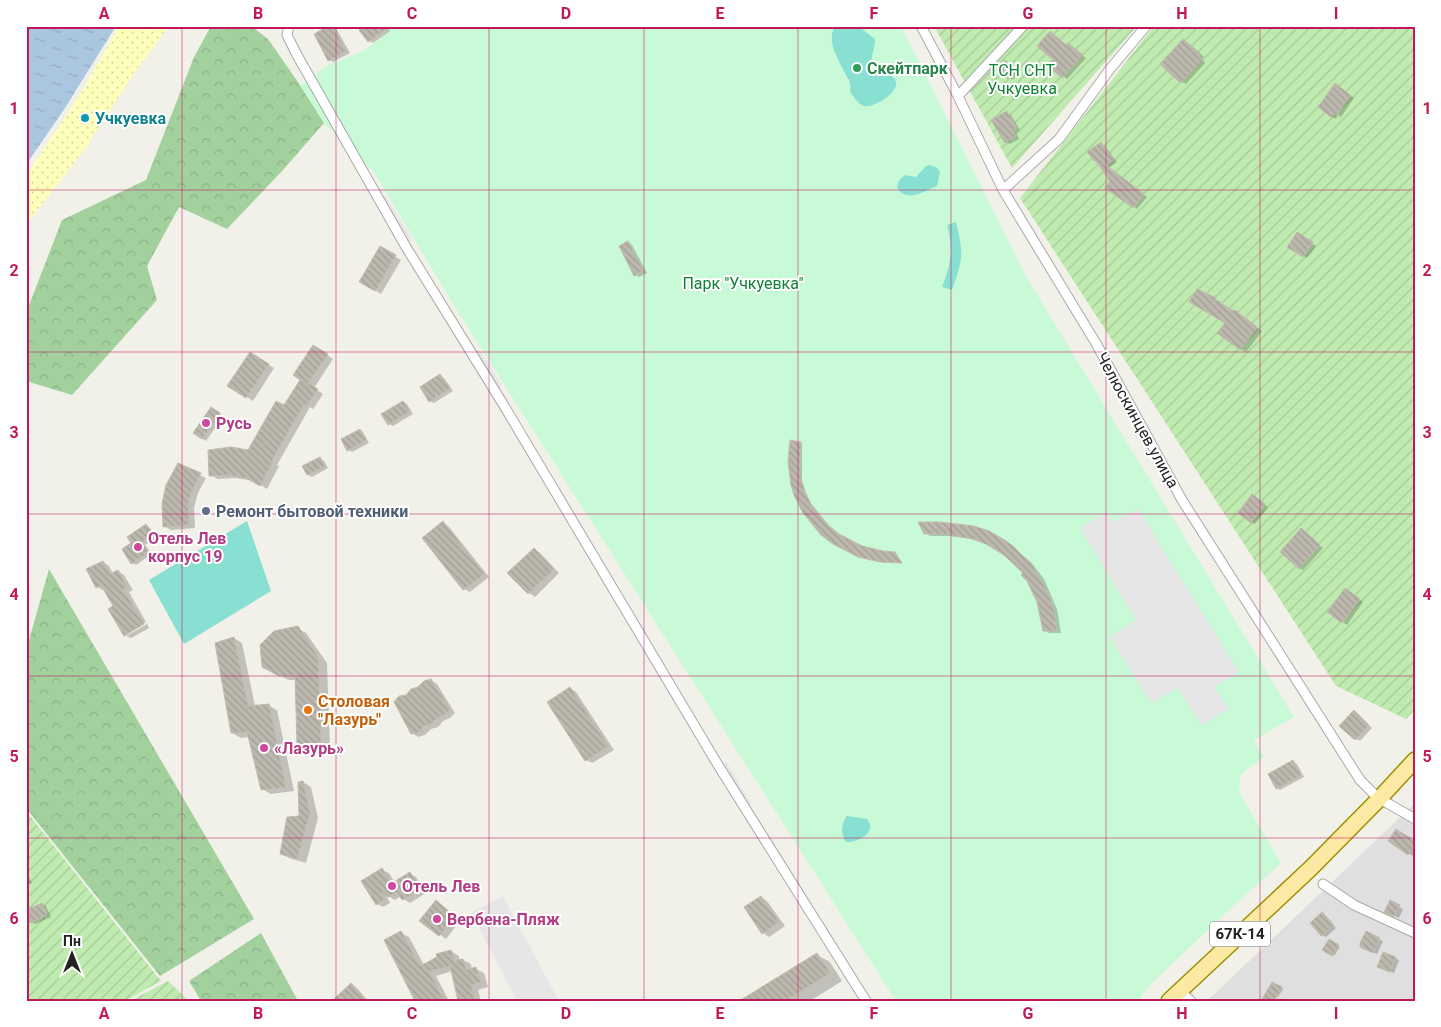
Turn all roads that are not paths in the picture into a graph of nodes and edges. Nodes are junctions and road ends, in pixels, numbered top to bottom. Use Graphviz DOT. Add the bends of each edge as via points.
graph roads {
  1 [pos="282,26"];
  2 [pos="921,26"];
  3 [pos="1023,26"];
  4 [pos="1146,26"];
  5 [pos="288,31"];
  6 [pos="958,96"];
  7 [pos="1003,190"];
  8 [pos="1415,760"];
  9 [pos="1379,800"];
  10 [pos="1415,819"];
  11 [pos="1322,884"];
  12 [pos="1415,933"];
  13 [pos="1174,995"];
  14 [pos="866,1001"];
  15 [pos="1191,1001"];
  1 -- 5 [label="street"];
  2 -- 6 [label="street, Челюскинцев улица"];
  3 -- 6 [label="street"];
  4 -- 7 [label="street" via="1059,139"];
  5 -- 14 [label="street" via="297,55 406,248 716,761"];
  6 -- 7 [label="street, Челюскинцев улица"];
  7 -- 9 [label="street, Челюскинцев улица" via="1097,345 1182,500 1344,757"];
  8 -- 9 [label="main road, 67К-14"];
  9 -- 10 [label="street"];
  9 -- 13 [label="main road, 67К-14" via="1312,868"];
  11 -- 12 [label="street" via="1354,906"];
  13 -- 15 [label="street"];
}
